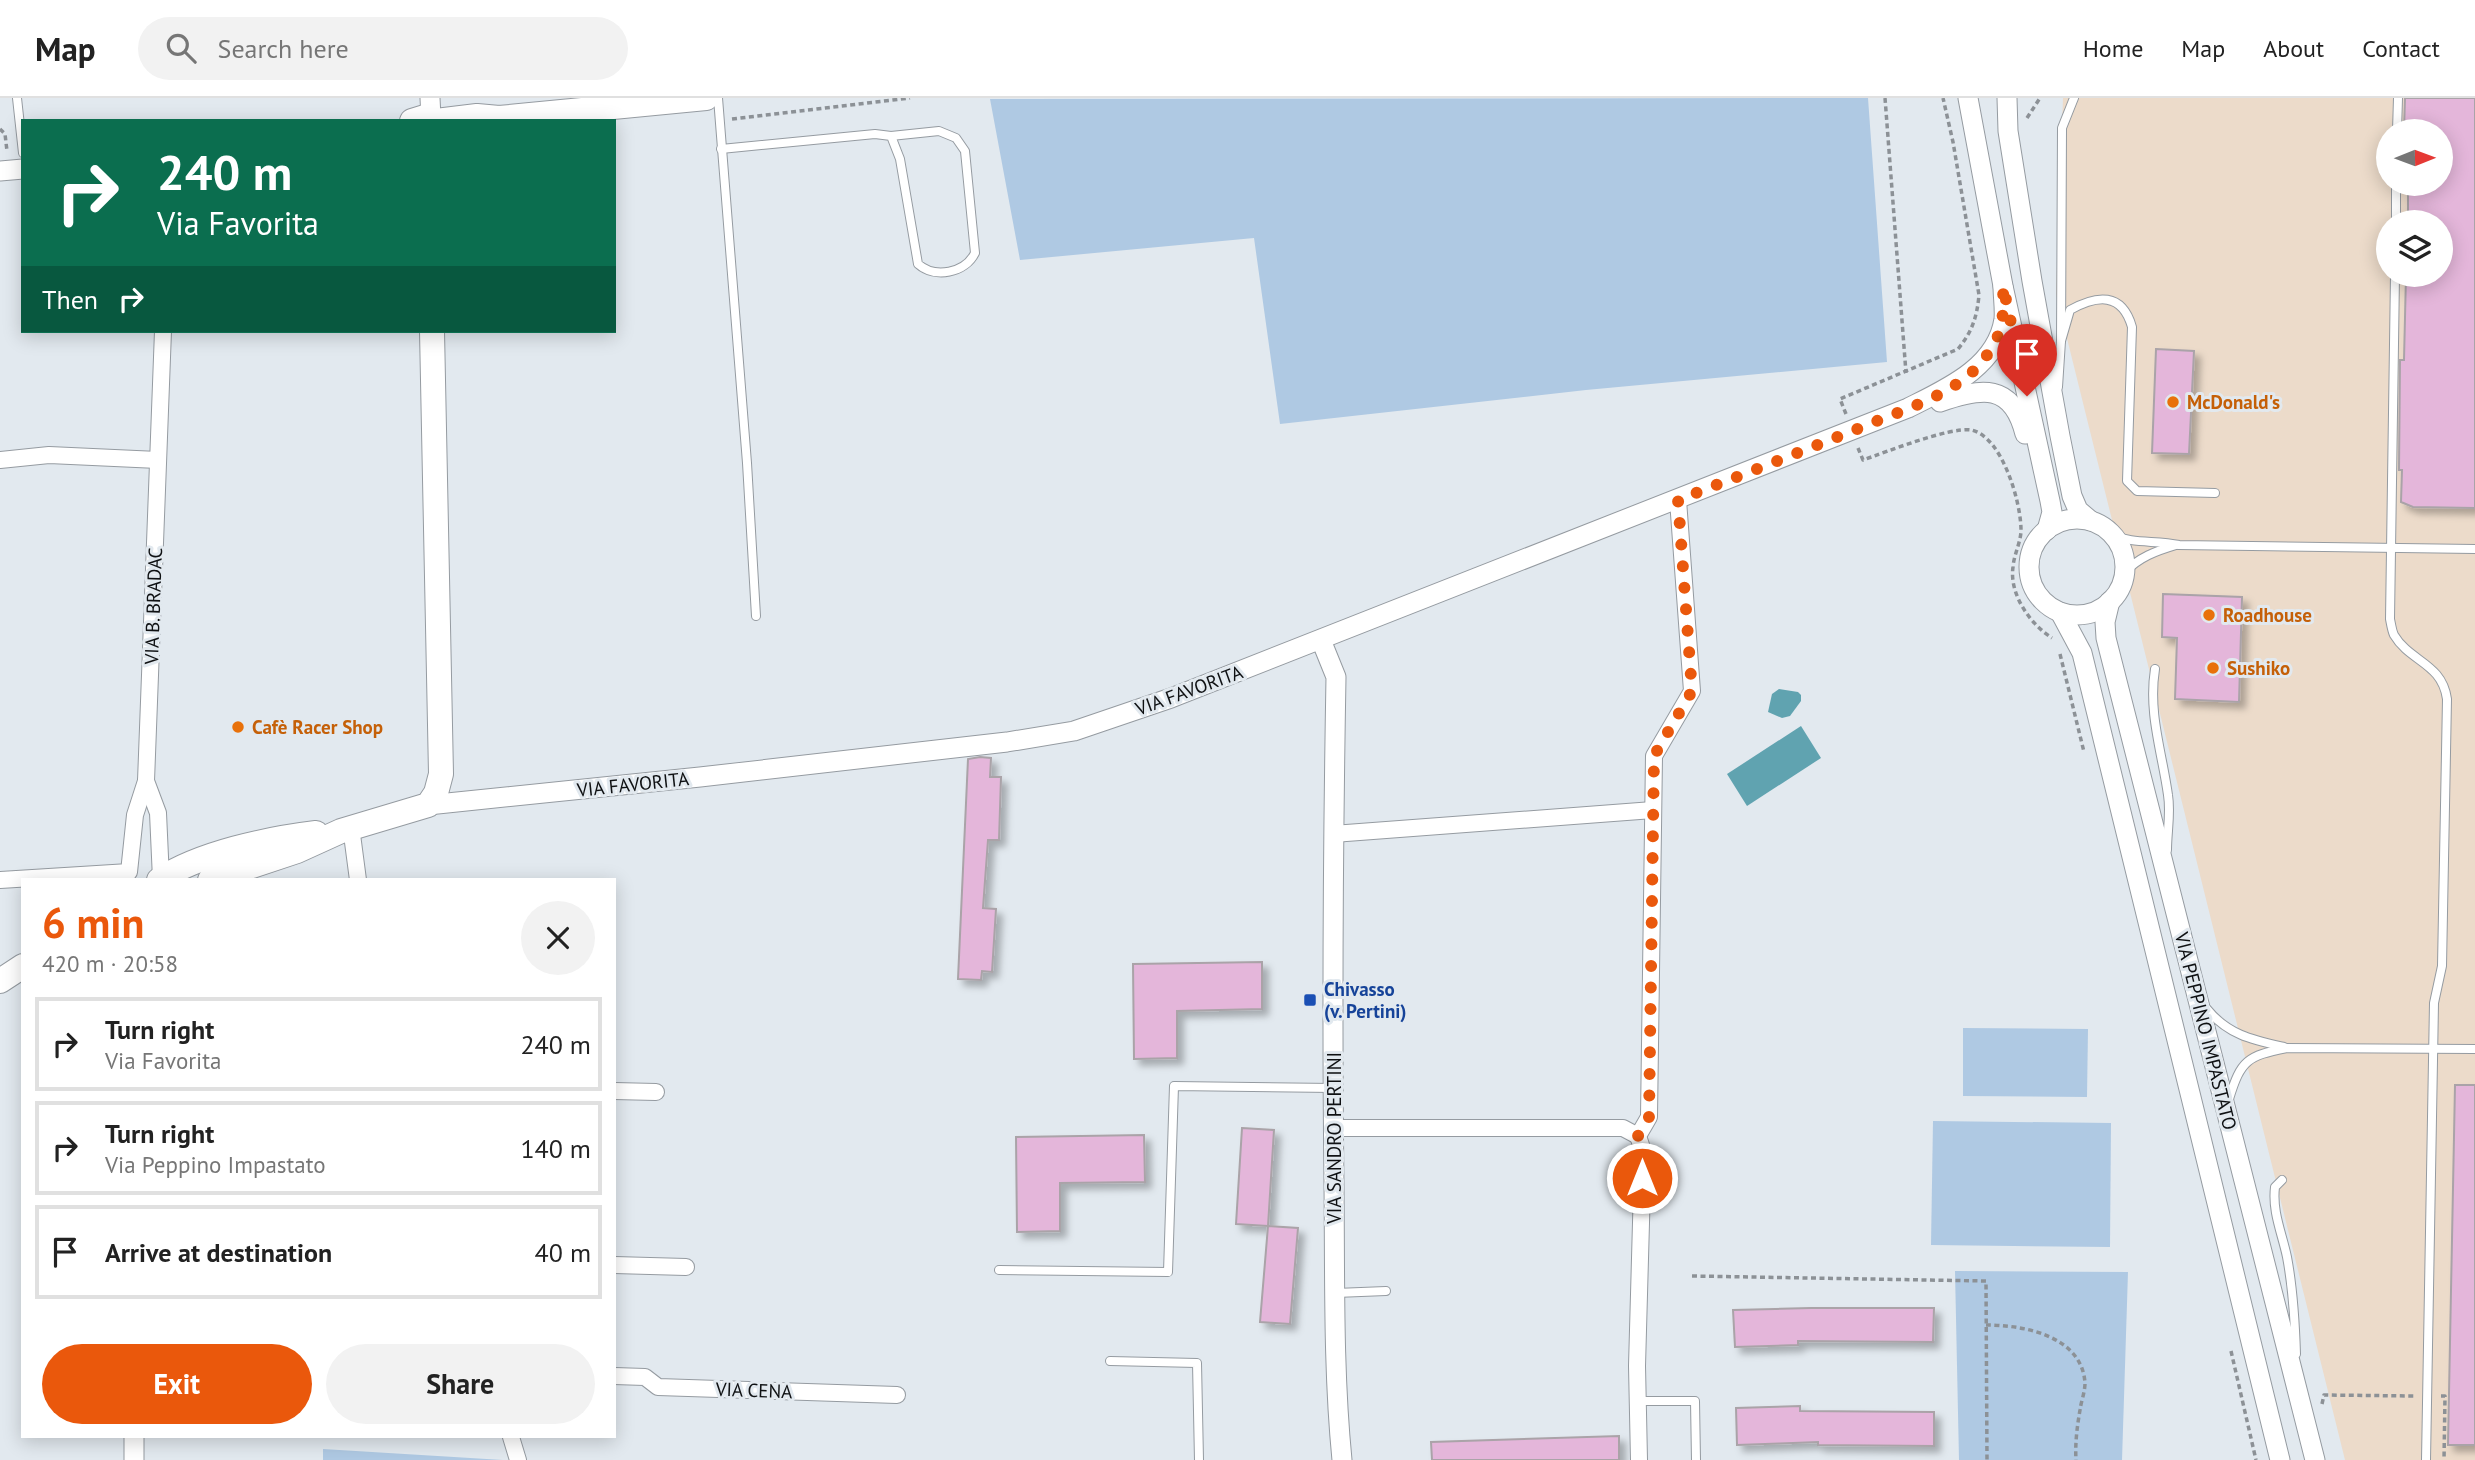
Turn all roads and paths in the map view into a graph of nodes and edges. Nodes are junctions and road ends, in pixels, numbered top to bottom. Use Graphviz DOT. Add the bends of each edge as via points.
graph roads {
  1 [pos="17,98"];
  2 [pos="706,98"];
  3 [pos="718,98"];
  4 [pos="910,98"];
  5 [pos="1885,98"];
  6 [pos="1943,98"];
  7 [pos="1968,98"];
  8 [pos="2007,98"];
  9 [pos="2040,98"];
  10 [pos="2074,98"];
  11 [pos="2398,98"];
  12 [pos="429,116"];
  13 [pos="496,119"];
  14 [pos="2027,119"];
  15 [pos="2397,119"];
  16 [pos="727,120"];
  17 [pos="0,130"];
  18 [pos="21,135"];
  19 [pos="891,136"];
  20 [pos="721,149"];
  21 [pos="11,170"];
  22 [pos="2003,286"];
  23 [pos="2395,287"];
  24 [pos="163,333"];
  25 [pos="432,333"];
  26 [pos="2061,341"];
  27 [pos="1906,373"];
  28 [pos="1908,408"];
  29 [pos="2057,418"];
  30 [pos="1852,431"];
  31 [pos="0,460"];
  32 [pos="158,460"];
  33 [pos="2215,493"];
  34 [pos="1678,500"];
  35 [pos="2091,521"];
  36 [pos="2112,535"];
  37 [pos="2042,536"];
  38 [pos="2179,545"];
  39 [pos="2390,549"];
  40 [pos="2475,549"];
  41 [pos="2124,573"];
  42 [pos="2110,601"];
  43 [pos="2060,612"];
  44 [pos="756,616"];
  45 [pos="2053,639"];
  46 [pos="1321,640"];
  47 [pos="2058,648"];
  48 [pos="2155,669"];
  49 [pos="2087,765"];
  50 [pos="146,781"];
  51 [pos="428,805"];
  52 [pos="1653,810"];
  53 [pos="346,829"];
  54 [pos="1333,834"];
  55 [pos="2166,871"];
  56 [pos="32,878"];
  57 [pos="160,878"];
  58 [pos="164,878"];
  59 [pos="216,878"];
  60 [pos="358,878"];
  61 [pos="21,879"];
  62 [pos="0,880"];
  63 [pos="2198,998"];
  64 [pos="2287,1048"];
  65 [pos="2434,1049"];
  66 [pos="2475,1049"];
  67 [pos="1334,1088"];
  68 [pos="616,1091"];
  69 [pos="656,1092"];
  70 [pos="2225,1110"];
  71 [pos="1334,1128"];
  72 [pos="1638,1136"];
  73 [pos="2282,1180"];
  74 [pos="616,1265"];
  75 [pos="686,1267"];
  76 [pos="999,1269"];
  77 [pos="1692,1276"];
  78 [pos="1386,1291"];
  79 [pos="1335,1293"];
  80 [pos="1986,1325"];
  81 [pos="2230,1346"];
  82 [pos="1110,1361"];
  83 [pos="616,1376"];
  84 [pos="897,1395"];
  85 [pos="2427,1396"];
  86 [pos="2299,1399"];
  87 [pos="1638,1401"];
  88 [pos="2322,1406"];
  89 [pos="1339,1429"];
  90 [pos="134,1438"];
  91 [pos="511,1438"];
  92 [pos="134,1460"];
  93 [pos="518,1460"];
  94 [pos="1199,1460"];
  95 [pos="1331,1460"];
  96 [pos="1342,1460"];
  97 [pos="1639,1460"];
  98 [pos="1696,1460"];
  99 [pos="1987,1460"];
  100 [pos="2076,1460"];
  101 [pos="2256,1460"];
  102 [pos="2280,1460"];
  103 [pos="2315,1460"];
  104 [pos="2426,1460"];
  105 [pos="2444,1460"];
  1 -- 18 [label="lane"];
  2 -- 13 [label="main road"];
  3 -- 20 [label="lane"];
  4 -- 16 [label="path"];
  5 -- 27 [label="path"];
  6 -- 27 [label="path" via="1979,295 1977,312 1970,335 1958,349"];
  7 -- 22 [label="street"];
  8 -- 29 [label="street" via="2010,145"];
  9 -- 14 [label="path"];
  10 -- 26 [label="lane" via="2062,128"];
  11 -- 15 [label="lane"];
  12 -- 13 [label="main road"];
  17 -- 21 [label="path" via="5,134"];
  19 -- 19 [label="lane" via="900,159 918,264 925,270 961,269 975,253 965,151 956,138 939,131"];
  19 -- 20 [label="lane"];
  20 -- 44 [label="lane"];
  22 -- 28 [label="street, VIA FAVORITA" via="2004,320 1978,366 1962,380"];
  22 -- 37 [label="street" via="2052,512"];
  23 -- 39 [label="lane"];
  24 -- 32 [label="street, VIA B. BRADAC"];
  25 -- 51 [label="main road" via="441,774"];
  26 -- 29 [label="lane"];
  26 -- 33 [label="lane" via="2070,310 2088,300 2105,298 2118,304 2132,327 2127,481 2137,491"];
  27 -- 30 [label="path" via="1840,399"];
  28 -- 30 [label="street, VIA FAVORITA"];
  28 -- 37 [label="street, VIA FAVORITA" via="1988,390 2003,397 2017,411 2024,429 2042,510"];
  29 -- 35 [label="street" via="2072,496 2078,510"];
  30 -- 34 [label="street, VIA FAVORITA"];
  30 -- 45 [label="path" via="1863,460 1950,432 1970,430 1984,435 2000,455 2018,502 2021,532 2013,581 2028,615"];
  31 -- 32 [label="street" via="50,455"];
  32 -- 50 [label="street, VIA B. BRADAC"];
  34 -- 46 [label="street, VIA FAVORITA"];
  34 -- 52 [label="street" via="1692,691 1654,756"];
  35 -- 36 [label="street"];
  35 -- 37 [label="street" via="2068,521"];
  36 -- 38 [label="lane"];
  36 -- 41 [label="street" via="2123,553"];
  37 -- 43 [label="street" via="2030,558 2030,575 2035,590"];
  38 -- 39 [label="lane"];
  38 -- 41 [label="lane" via="2145,556"];
  39 -- 40 [label="lane"];
  39 -- 65 [label="lane" via="2393,634 2440,676 2447,699 2441,966 2434,1003"];
  41 -- 42 [label="street" via="2123,583"];
  42 -- 43 [label="street" via="2090,614"];
  42 -- 55 [label="street, VIA PEPPINO IMPASTATO" via="2106,638"];
  43 -- 102 [label="street, VIA PEPPINO IMPASTATO" via="2082,653"];
  46 -- 51 [label="street, VIA FAVORITA" via="1074,731"];
  46 -- 54 [label="street, VIA SANDRO PERTINI" via="1336,677"];
  47 -- 49 [label="path"];
  48 -- 55 [label="lane" via="2154,724 2169,797"];
  50 -- 56 [label="street" via="135,815 129,872"];
  50 -- 57 [label="street, VIA B. BRADAC" via="158,813"];
  51 -- 53 [label="main road"];
  52 -- 54 [label="street"];
  52 -- 72 [label="street" via="1649,1117"];
  53 -- 58 [label="main road" via="277,838 186,866"];
  53 -- 59 [label="main road" via="298,851"];
  53 -- 60 [label="street"];
  54 -- 67 [label="street, VIA SANDRO PERTINI"];
  55 -- 63 [label="street, VIA PEPPINO IMPASTATO"];
  61 -- 62 [label="street"];
  63 -- 64 [label="lane" via="2219,1024 2253,1040"];
  63 -- 70 [label="street, VIA PEPPINO IMPASTATO"];
  64 -- 65 [label="lane"];
  64 -- 70 [label="lane" via="2251,1058 2241,1068"];
  65 -- 66 [label="lane"];
  65 -- 85 [label="lane"];
  67 -- 71 [label="street, VIA SANDRO PERTINI"];
  67 -- 76 [label="lane" via="1174,1086 1168,1272"];
  68 -- 69 [label="street"];
  70 -- 86 [label="street, VIA PEPPINO IMPASTATO"];
  71 -- 72 [label="street" via="1623,1128"];
  71 -- 79 [label="street, VIA SANDRO PERTINI"];
  72 -- 87 [label="street" via="1643,1151"];
  73 -- 86 [label="lane" via="2275,1187 2274,1207 2293,1301"];
  74 -- 75 [label="street"];
  77 -- 80 [label="path" via="1986,1281"];
  78 -- 79 [label="lane"];
  79 -- 89 [label="street, VIA SANDRO PERTINI"];
  80 -- 99 [label="path"];
  80 -- 100 [label="path" via="2029,1328 2068,1348 2080,1364 2085,1384"];
  81 -- 101 [label="path"];
  82 -- 94 [label="lane" via="1197,1363"];
  83 -- 84 [label="street, VIA CENA" via="645,1377 658,1387"];
  85 -- 88 [label="path" via="2324,1395"];
  85 -- 104 [label="lane"];
  85 -- 105 [label="path" via="2445,1396"];
  86 -- 103 [label="street, VIA PEPPINO IMPASTATO"];
  87 -- 97 [label="street"];
  87 -- 98 [label="lane" via="1695,1401"];
  89 -- 95 [label="street"];
  89 -- 96 [label="street"];
  90 -- 92 [label="street"];
  91 -- 93 [label="street"];
}
